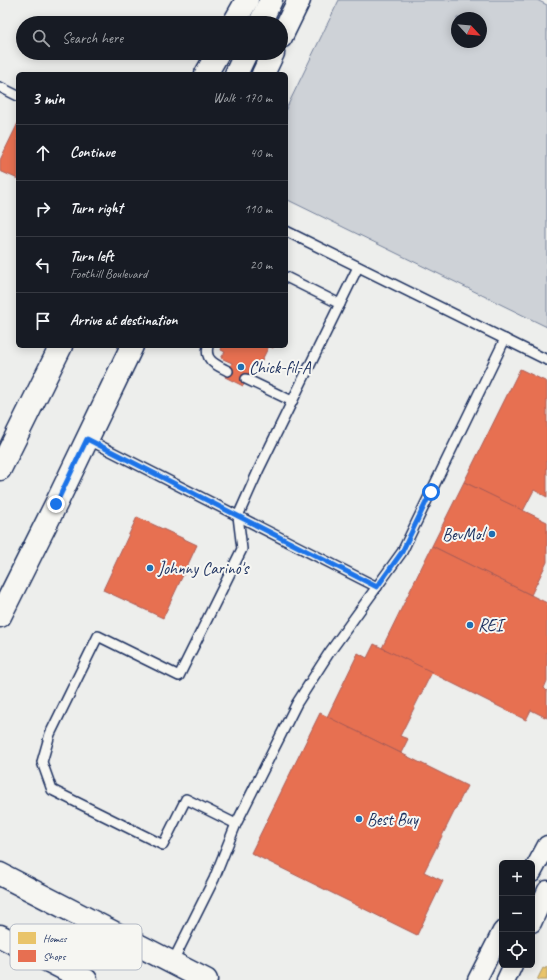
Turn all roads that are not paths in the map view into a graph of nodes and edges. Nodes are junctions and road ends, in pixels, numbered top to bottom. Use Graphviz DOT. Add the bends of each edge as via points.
graph roads {
  1 [pos="247,0"];
  2 [pos="272,0"];
  3 [pos="299,0"];
  4 [pos="238,16"];
  5 [pos="264,16"];
  6 [pos="288,23"];
  7 [pos="214,60"];
  8 [pos="243,60"];
  9 [pos="270,60"];
  10 [pos="207,72"];
  11 [pos="237,72"];
  12 [pos="264,72"];
  13 [pos="0,87"];
  14 [pos="16,95"];
  15 [pos="288,232"];
  16 [pos="358,267"];
  17 [pos="288,278"];
  18 [pos="340,304"];
  19 [pos="505,339"];
  20 [pos="60,348"];
  21 [pos="131,348"];
  22 [pos="207,348"];
  23 [pos="547,360"];
  24 [pos="228,371"];
  25 [pos="246,379"];
  26 [pos="292,401"];
  27 [pos="87,439"];
  28 [pos="0,469"];
  29 [pos="238,516"];
  30 [pos="377,587"];
  31 [pos="0,616"];
  32 [pos="236,824"];
  33 [pos="547,845"];
  34 [pos="535,867"];
  35 [pos="0,874"];
  36 [pos="547,890"];
  37 [pos="535,916"];
  38 [pos="97,924"];
  39 [pos="501,932"];
  40 [pos="0,936"];
  41 [pos="10,941"];
  42 [pos="142,947"];
  43 [pos="172,963"];
  44 [pos="512,968"];
  45 [pos="66,970"];
  46 [pos="86,980"];
  47 [pos="206,980"];
  48 [pos="477,980"];
  49 [pos="506,980"];
  1 -- 4 [label="main road"];
  2 -- 5 [label="main road"];
  3 -- 6 [label="main road"];
  7 -- 10 [label="main road"];
  8 -- 11 [label="main road"];
  9 -- 12 [label="main road"];
  13 -- 14 [label="lane"];
  15 -- 16 [label="lane"];
  16 -- 18 [label="lane"];
  16 -- 19 [label="lane"];
  17 -- 18 [label="lane"];
  18 -- 26 [label="lane"];
  19 -- 23 [label="lane"];
  19 -- 30 [label="lane" via="402,552"];
  20 -- 28 [label="main road"];
  21 -- 27 [label="main road"];
  22 -- 24 [label="lane" via="208,358"];
  25 -- 26 [label="lane"];
  26 -- 29 [label="lane"];
  27 -- 29 [label="lane"];
  27 -- 31 [label="main road"];
  29 -- 30 [label="lane"];
  29 -- 32 [label="lane" via="242,549 179,676 98,636 50,734 42,762 52,790 163,845 186,800"];
  30 -- 32 [label="lane" via="328,653 298,703"];
  32 -- 43 [label="lane" via="214,878"];
  33 -- 34 [label="street"];
  35 -- 38 [label="main road"];
  36 -- 37 [label="street"];
  39 -- 48 [label="street"];
  40 -- 41 [label="main road"];
  42 -- 43 [label="main road"];
  43 -- 47 [label="main road"];
  44 -- 49 [label="street"];
  45 -- 46 [label="main road"];
}
